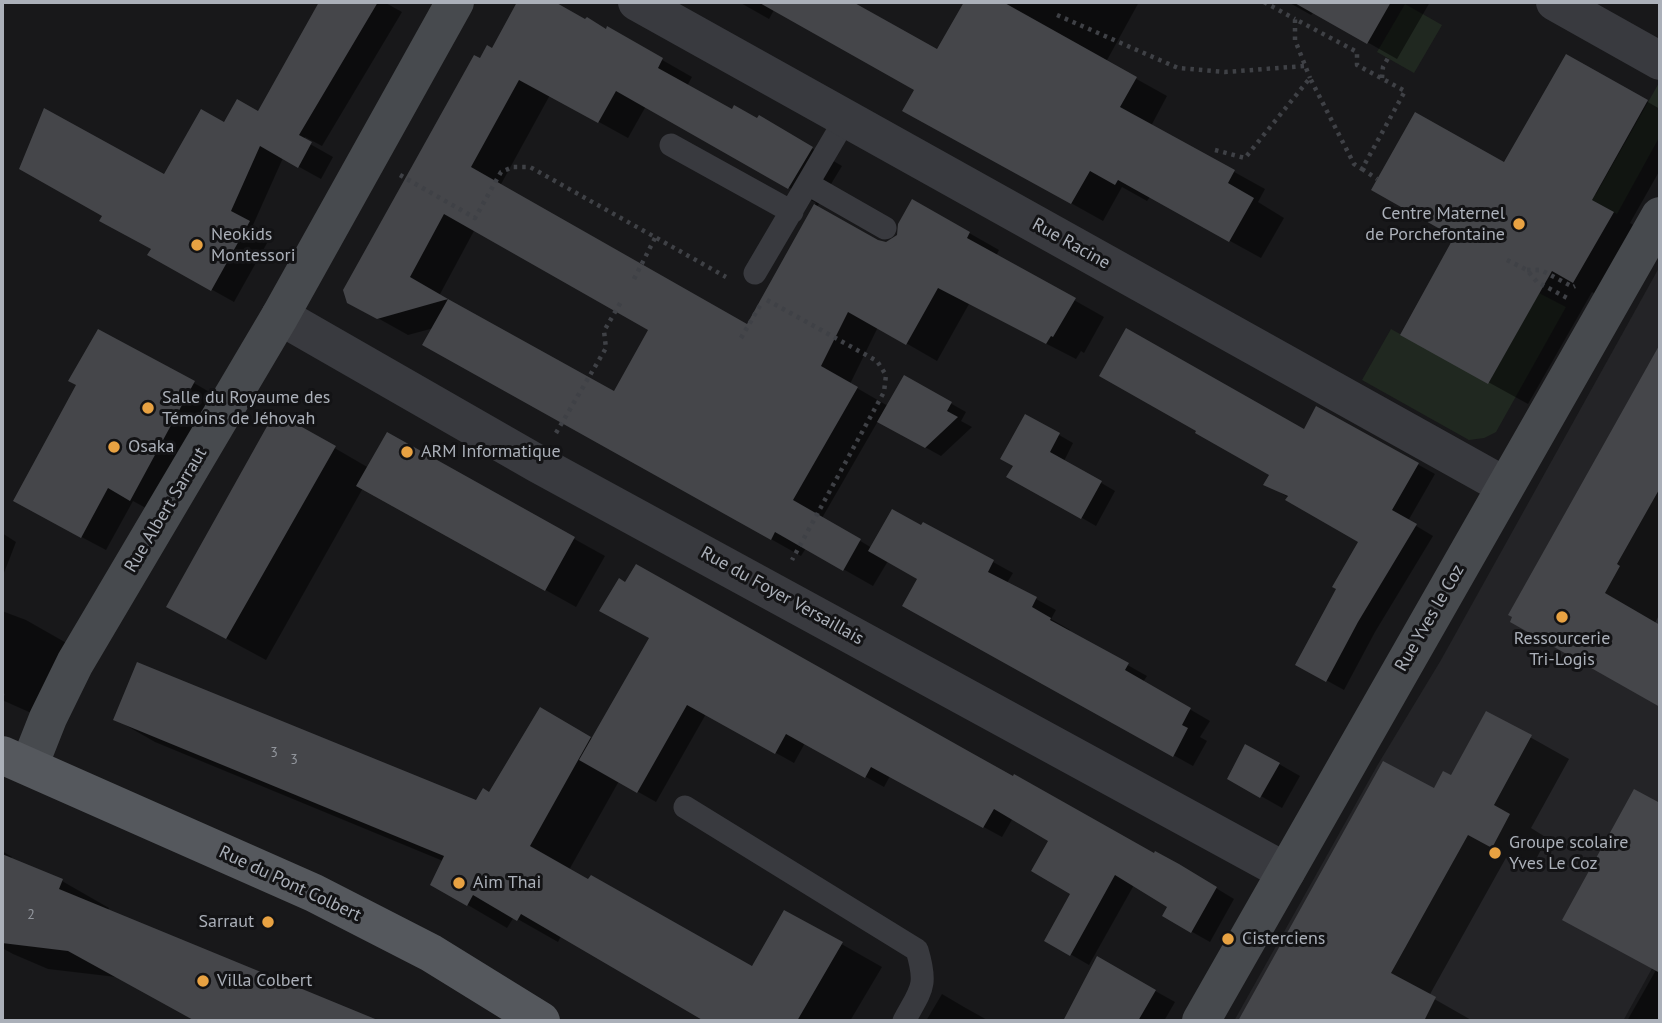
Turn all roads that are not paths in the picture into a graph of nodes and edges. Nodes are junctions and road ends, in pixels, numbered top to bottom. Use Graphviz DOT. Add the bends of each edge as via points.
graph roads {
  1 [pos="456,2"];
  2 [pos="637,2"];
  3 [pos="1555,2"];
  4 [pos="1660,61"];
  5 [pos="846,118"];
  6 [pos="671,145"];
  7 [pos="808,184"];
  8 [pos="792,212"];
  9 [pos="1660,216"];
  10 [pos="885,228"];
  11 [pos="755,274"];
  12 [pos="280,316"];
  13 [pos="1505,486"];
  14 [pos="15,760"];
  15 [pos="685,807"];
  16 [pos="1286,872"];
  17 [pos="541,1021"];
  18 [pos="904,1021"];
  19 [pos="1201,1021"];
  1 -- 12 [label="main road, Rue Albert Sarraut"];
  2 -- 5 [label="street, Rue Racine"];
  3 -- 4 [label="street"];
  5 -- 7 [label="lane"];
  5 -- 13 [label="street, Rue Racine"];
  6 -- 8 [label="lane"];
  7 -- 8 [label="lane"];
  7 -- 10 [label="lane"];
  8 -- 11 [label="lane"];
  9 -- 13 [label="main road, Rue Yves le Coz"];
  12 -- 14 [label="main road, Rue Albert Sarraut" via="75,663 48,718"];
  12 -- 16 [label="street, Rue du Foyer Versaillais" via="538,464"];
  13 -- 16 [label="main road, Rue Yves le Coz"];
  14 -- 17 [label="main road, Rue du Pont Colbert" via="314,893 431,953"];
  15 -- 18 [label="lane" via="917,950 923,984"];
  16 -- 19 [label="main road, Rue Yves le Coz"];
}
